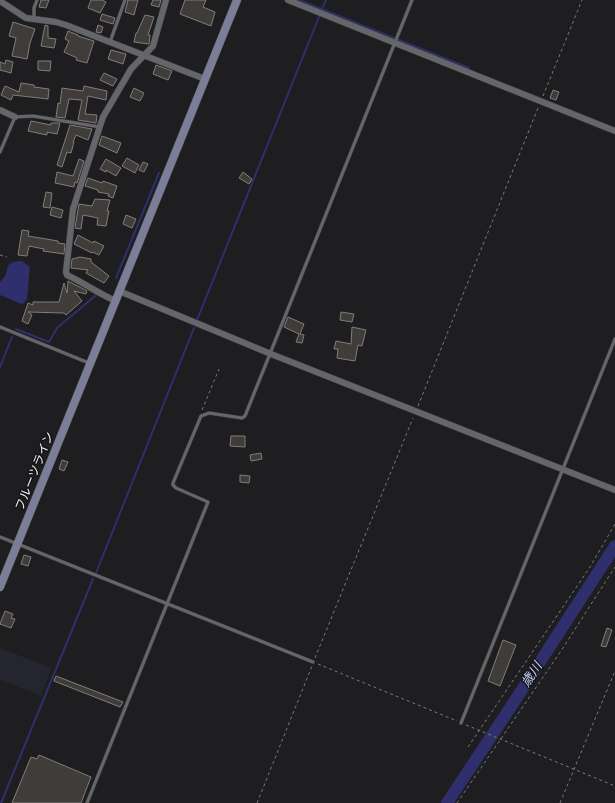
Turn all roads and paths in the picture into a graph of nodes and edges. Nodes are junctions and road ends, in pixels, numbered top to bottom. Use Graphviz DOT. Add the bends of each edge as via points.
graph roads {
  1 [pos="37,0"];
  2 [pos="125,0"];
  3 [pos="166,0"];
  4 [pos="237,0"];
  5 [pos="288,0"];
  6 [pos="412,0"];
  7 [pos="582,0"];
  8 [pos="0,1"];
  9 [pos="34,20"];
  10 [pos="110,42"];
  11 [pos="395,43"];
  12 [pos="144,56"];
  13 [pos="205,79"];
  14 [pos="541,102"];
  15 [pos="0,110"];
  16 [pos="15,117"];
  17 [pos="100,127"];
  18 [pos="615,131"];
  19 [pos="0,152"];
  20 [pos="0,255"];
  21 [pos="7,257"];
  22 [pos="119,291"];
  23 [pos="116,301"];
  24 [pos="0,327"];
  25 [pos="615,339"];
  26 [pos="271,354"];
  27 [pos="90,364"];
  28 [pos="219,369"];
  29 [pos="416,411"];
  30 [pos="204,415"];
  31 [pos="562,470"];
  32 [pos="615,490"];
  33 [pos="615,524"];
  34 [pos="0,537"];
  35 [pos="17,544"];
  36 [pos="615,567"];
  37 [pos="0,588"];
  38 [pos="167,604"];
  39 [pos="313,662"];
  40 [pos="615,671"];
  41 [pos="461,723"];
  42 [pos="480,730"];
  43 [pos="500,738"];
  44 [pos="468,747"];
  45 [pos="575,769"];
  46 [pos="615,786"];
  47 [pos="87,803"];
  48 [pos="257,803"];
  49 [pos="457,803"];
  50 [pos="560,803"];
  1 -- 9 [label="lane"];
  2 -- 10 [label="lane"];
  3 -- 12 [label="street" via="153,46"];
  4 -- 13 [label="street, フルーツライン"];
  5 -- 11 [label="street"];
  6 -- 11 [label="lane"];
  7 -- 14 [label="path"];
  8 -- 9 [label="street" via="26,18"];
  9 -- 10 [label="street" via="56,22"];
  10 -- 12 [label="street"];
  11 -- 14 [label="street"];
  11 -- 26 [label="lane"];
  12 -- 13 [label="street"];
  12 -- 17 [label="street" via="129,73 103,117"];
  13 -- 22 [label="street, フルーツライン"];
  14 -- 18 [label="street"];
  14 -- 29 [label="path"];
  15 -- 16 [label="street"];
  16 -- 17 [label="lane" via="33,116"];
  16 -- 19 [label="lane"];
  17 -- 23 [label="street" via="73,209 66,272 67,275"];
  20 -- 21 [label="path"];
  22 -- 23 [label="street, フルーツライン"];
  22 -- 26 [label="street"];
  23 -- 27 [label="street, フルーツライン"];
  24 -- 27 [label="lane"];
  25 -- 31 [label="lane"];
  26 -- 29 [label="street"];
  26 -- 30 [label="lane" via="245,416 242,418 209,413"];
  27 -- 35 [label="street, フルーツライン"];
  28 -- 30 [label="path" via="202,410"];
  29 -- 31 [label="street"];
  29 -- 39 [label="path"];
  30 -- 38 [label="lane" via="200,419 173,485 208,502"];
  31 -- 32 [label="street"];
  31 -- 41 [label="lane"];
  33 -- 42 [label="path" via="590,567"];
  34 -- 35 [label="lane"];
  35 -- 37 [label="street, フルーツライン"];
  35 -- 38 [label="lane"];
  36 -- 43 [label="path" via="561,651"];
  38 -- 39 [label="lane"];
  38 -- 47 [label="lane"];
  39 -- 41 [label="path"];
  39 -- 48 [label="path"];
  40 -- 45 [label="path"];
  41 -- 42 [label="path"];
  42 -- 43 [label="path"];
  42 -- 44 [label="path"];
  43 -- 45 [label="path"];
  43 -- 49 [label="path"];
  45 -- 46 [label="path"];
  45 -- 50 [label="path"];
}
